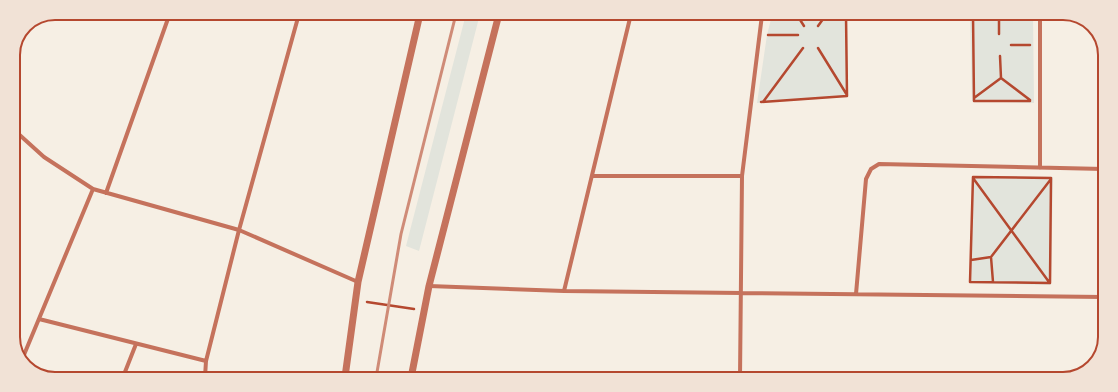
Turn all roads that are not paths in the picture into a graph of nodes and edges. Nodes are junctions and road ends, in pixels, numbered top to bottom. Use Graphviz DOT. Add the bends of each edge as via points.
graph roads {
  1 [pos="168,20"];
  2 [pos="297,20"];
  3 [pos="419,20"];
  4 [pos="497,20"];
  5 [pos="630,20"];
  6 [pos="761,20"];
  7 [pos="1040,20"];
  8 [pos="20,135"];
  9 [pos="1040,168"];
  10 [pos="1098,169"];
  11 [pos="592,176"];
  12 [pos="742,176"];
  13 [pos="93,189"];
  14 [pos="106,193"];
  15 [pos="239,230"];
  16 [pos="358,282"];
  17 [pos="429,286"];
  18 [pos="564,291"];
  19 [pos="741,293"];
  20 [pos="856,294"];
  21 [pos="1098,297"];
  22 [pos="39,319"];
  23 [pos="136,344"];
  24 [pos="25,353"];
  25 [pos="206,361"];
  26 [pos="125,372"];
  27 [pos="205,372"];
  28 [pos="346,372"];
  29 [pos="412,372"];
  30 [pos="740,372"];
  1 -- 14 [label="street"];
  2 -- 15 [label="street"];
  3 -- 16 [label="street"];
  4 -- 17 [label="street"];
  5 -- 11 [label="street"];
  6 -- 12 [label="street"];
  7 -- 9 [label="street"];
  8 -- 13 [label="street" via="44,157"];
  9 -- 10 [label="street"];
  9 -- 20 [label="street" via="879,164 871,170 866,179"];
  11 -- 12 [label="street"];
  11 -- 18 [label="street"];
  12 -- 19 [label="street"];
  13 -- 14 [label="street"];
  13 -- 22 [label="street"];
  14 -- 15 [label="street"];
  15 -- 16 [label="street"];
  15 -- 25 [label="street"];
  16 -- 28 [label="street"];
  17 -- 18 [label="street"];
  17 -- 29 [label="street"];
  18 -- 19 [label="street"];
  19 -- 20 [label="street"];
  19 -- 30 [label="street"];
  20 -- 21 [label="street"];
  22 -- 23 [label="street"];
  22 -- 24 [label="street"];
  23 -- 25 [label="street"];
  23 -- 26 [label="street"];
  25 -- 27 [label="street"];
}
